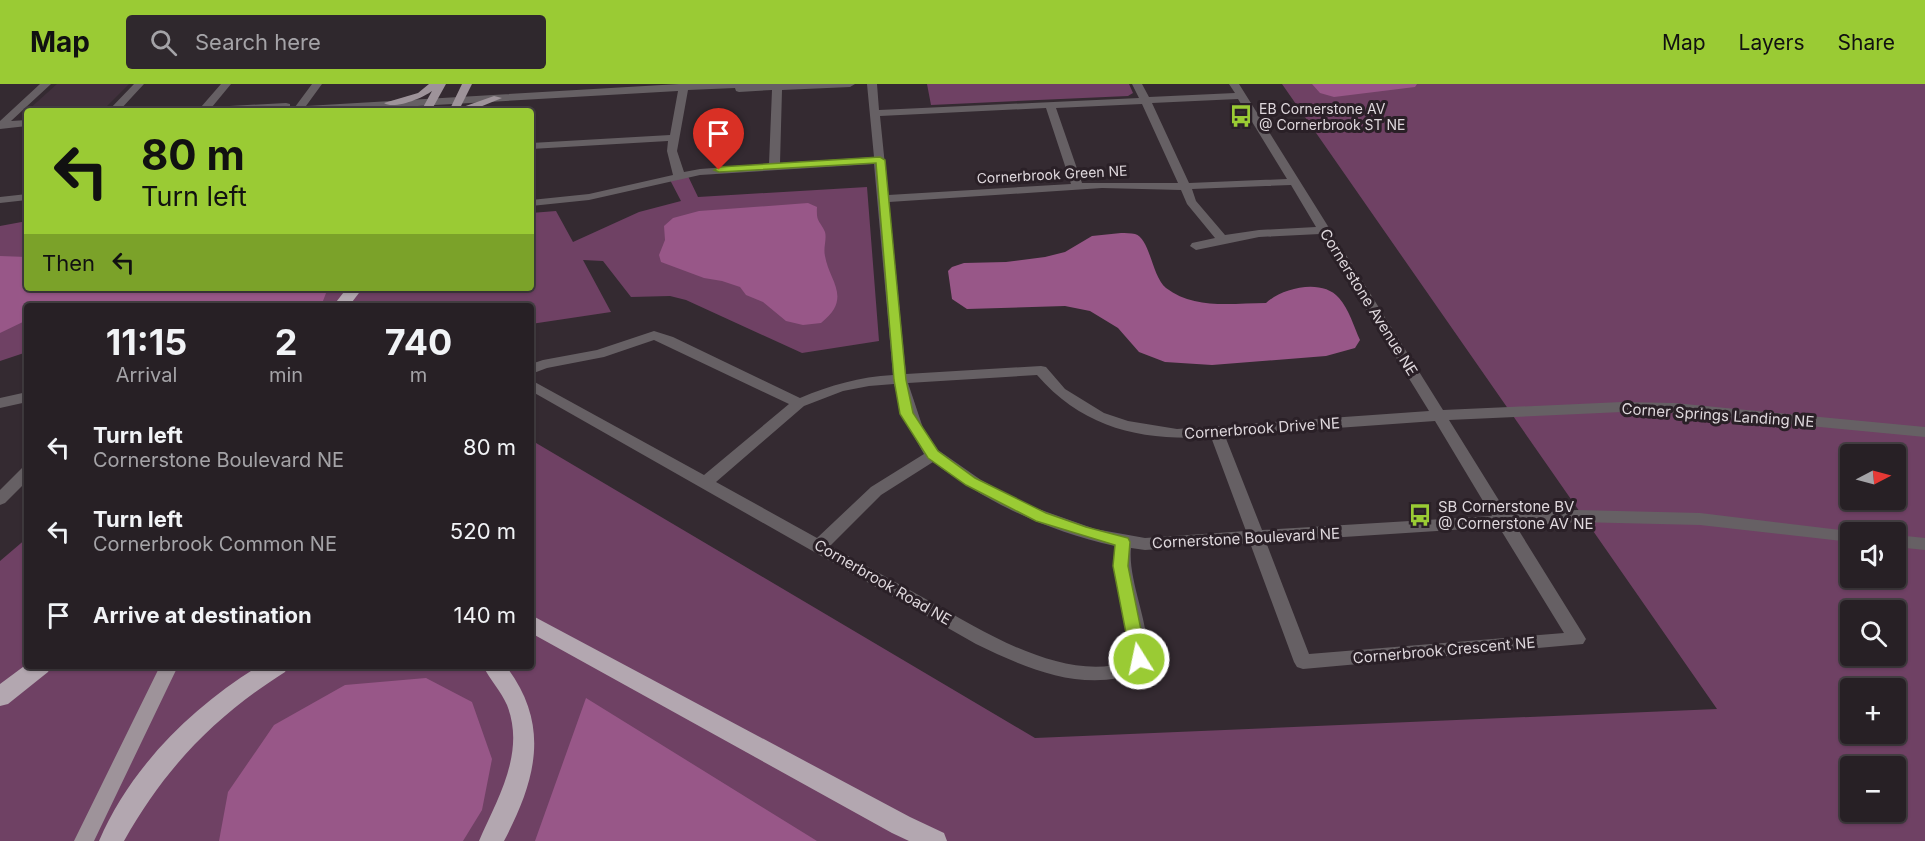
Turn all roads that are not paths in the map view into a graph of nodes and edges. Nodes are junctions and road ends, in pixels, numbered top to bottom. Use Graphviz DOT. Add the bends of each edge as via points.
graph roads {
  1 [pos="36,84"];
  2 [pos="46,84"];
  3 [pos="139,84"];
  4 [pos="226,84"];
  5 [pos="317,84"];
  6 [pos="435,84"];
  7 [pos="441,84"];
  8 [pos="455,84"];
  9 [pos="467,84"];
  10 [pos="750,84"];
  11 [pos="850,84"];
  12 [pos="872,84"];
  13 [pos="1137,84"];
  14 [pos="1233,84"];
  15 [pos="777,86"];
  16 [pos="683,88"];
  17 [pos="1241,96"];
  18 [pos="497,98"];
  19 [pos="459,100"];
  20 [pos="1146,100"];
  21 [pos="389,103"];
  22 [pos="1050,104"];
  23 [pos="429,106"];
  24 [pos="115,108"];
  25 [pos="206,108"];
  26 [pos="300,108"];
  27 [pos="313,108"];
  28 [pos="455,108"];
  29 [pos="468,108"];
  30 [pos="875,113"];
  31 [pos="24,119"];
  32 [pos="1,122"];
  33 [pos="24,123"];
  34 [pos="674,138"];
  35 [pos="534,146"];
  36 [pos="880,160"];
  37 [pos="774,166"];
  38 [pos="680,175"];
  39 [pos="1294,182"];
  40 [pos="1185,186"];
  41 [pos="1078,187"];
  42 [pos="24,197"];
  43 [pos="884,199"];
  44 [pos="0,200"];
  45 [pos="534,203"];
  46 [pos="1324,230"];
  47 [pos="1222,238"];
  48 [pos="1196,246"];
  49 [pos="534,368"];
  50 [pos="900,380"];
  51 [pos="534,387"];
  52 [pos="24,398"];
  53 [pos="0,403"];
  54 [pos="799,403"];
  55 [pos="1440,416"];
  56 [pos="1925,432"];
  57 [pos="1217,433"];
  58 [pos="933,455"];
  59 [pos="24,475"];
  60 [pos="705,483"];
  61 [pos="0,499"];
  62 [pos="1504,520"];
  63 [pos="1840,535"];
  64 [pos="1256,538"];
  65 [pos="1123,542"];
  66 [pos="1906,542"];
  67 [pos="1925,544"];
  68 [pos="819,546"];
  69 [pos="534,612"];
  70 [pos="534,625"];
  71 [pos="36,669"];
  72 [pos="168,669"];
  73 [pos="272,669"];
  74 [pos="497,669"];
  75 [pos="622,672"];
  76 [pos="0,697"];
  77 [pos="84,841"];
  78 [pos="111,841"];
  79 [pos="491,841"];
  80 [pos="935,841"];
  1 -- 32 [label="street"];
  2 -- 32 [label="street"];
  3 -- 24 [label="street"];
  4 -- 25 [label="street"];
  5 -- 26 [label="street"];
  6 -- 21 [label="main road" via="421,94"];
  7 -- 23 [label="main road"];
  8 -- 19 [label="main road" via="452,96"];
  9 -- 19 [label="main road"];
  10 -- 16 [label="street"];
  11 -- 15 [label="street"];
  12 -- 30 [label="street, Cornerstone Boulevard NE"];
  13 -- 20 [label="street"];
  14 -- 17 [label="street, Cornerstone Avenue NE"];
  15 -- 16 [label="street"];
  15 -- 37 [label="street"];
  16 -- 18 [label="street"];
  16 -- 34 [label="street"];
  17 -- 20 [label="street"];
  17 -- 39 [label="street, Cornerstone Avenue NE"];
  18 -- 19 [label="street"];
  18 -- 29 [label="main road"];
  19 -- 23 [label="street"];
  19 -- 28 [label="main road"];
  20 -- 22 [label="street"];
  20 -- 40 [label="street"];
  21 -- 23 [label="street"];
  21 -- 27 [label="street"];
  22 -- 30 [label="street"];
  22 -- 41 [label="street"];
  30 -- 36 [label="street, Cornerstone Boulevard NE"];
  31 -- 32 [label="street"];
  32 -- 33 [label="street"];
  34 -- 35 [label="street"];
  34 -- 38 [label="street" via="672,157"];
  36 -- 37 [label="street"];
  36 -- 43 [label="street, Cornerstone Boulevard NE"];
  37 -- 38 [label="street"];
  38 -- 45 [label="street" via="589,197"];
  39 -- 40 [label="street, Cornerbrook Green NE"];
  39 -- 46 [label="street, Cornerstone Avenue NE"];
  40 -- 41 [label="street, Cornerbrook Green NE"];
  40 -- 47 [label="street" via="1191,202"];
  41 -- 43 [label="street, Cornerbrook Green NE"];
  42 -- 44 [label="street"];
  43 -- 50 [label="street, Cornerstone Boulevard NE"];
  46 -- 47 [label="street"];
  46 -- 55 [label="street, Cornerstone Avenue NE"];
  47 -- 48 [label="street"];
  49 -- 54 [label="street" via="599,354 654,335"];
  50 -- 54 [label="street, Cornerbrook Drive NE" via="840,387"];
  50 -- 57 [label="street, Cornerbrook Drive NE" via="1041,370 1077,405 1126,426 1177,434"];
  50 -- 58 [label="street, Cornerstone Boulevard NE" via="907,414"];
  51 -- 60 [label="street, Cornerbrook Road NE"];
  52 -- 53 [label="street"];
  54 -- 60 [label="street, Cornerbrook Drive NE"];
  55 -- 56 [label="street, Corner Springs Landing NE" via="1674,408"];
  55 -- 57 [label="street, Cornerbrook Drive NE"];
  55 -- 62 [label="street, Cornerstone Avenue NE"];
  57 -- 64 [label="street"];
  58 -- 65 [label="street, Cornerstone Boulevard NE" via="970,482 1020,507 1083,532"];
  58 -- 68 [label="street" via="876,492"];
  59 -- 61 [label="street"];
  60 -- 68 [label="street, Cornerbrook Road NE"];
  62 -- 63 [label="street, Cornerstone Boulevard NE" via="1577,516 1700,519"];
  62 -- 64 [label="street, Cornerstone Boulevard NE"];
  62 -- 64 [label="street, Cornerbrook Crescent NE" via="1577,639 1302,662"];
  64 -- 65 [label="street, Cornerstone Boulevard NE"];
  65 -- 68 [label="street, Cornerbrook Road NE" via="1121,566 1139,659 1136,667 1117,673 1062,670 1015,656"];
  66 -- 67 [label="street"];
  69 -- 75 [label="highway"];
  70 -- 75 [label="highway"];
  71 -- 76 [label="highway"];
  72 -- 77 [label="main road"];
  73 -- 78 [label="highway" via="228,697 172,748"];
  74 -- 79 [label="highway" via="508,682 519,708 524,738 522,771 511,807"];
  75 -- 80 [label="highway"];
}
